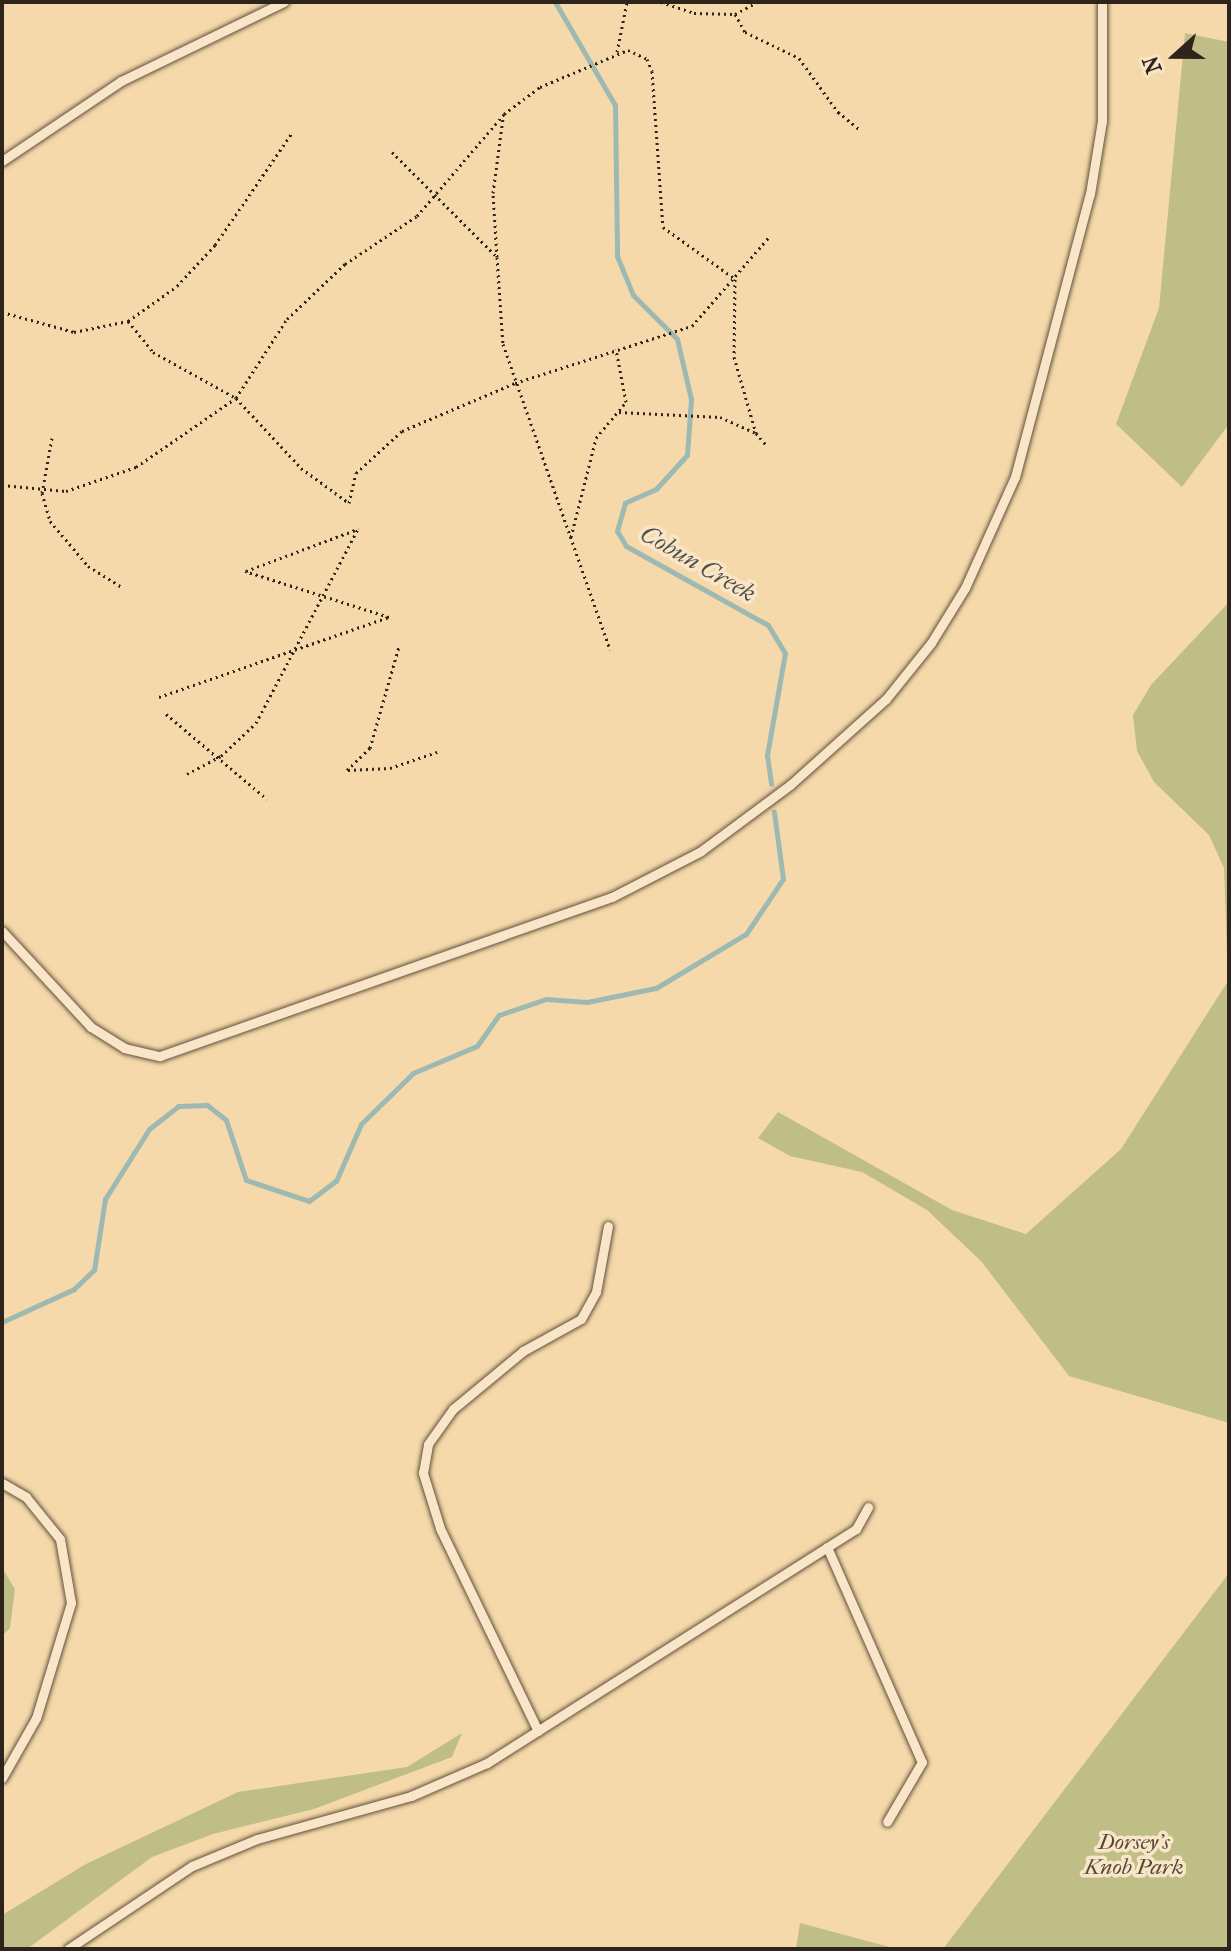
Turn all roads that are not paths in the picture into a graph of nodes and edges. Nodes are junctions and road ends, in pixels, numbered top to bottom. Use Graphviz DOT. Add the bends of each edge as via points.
graph roads {
  1 [pos="284,2"];
  2 [pos="1102,2"];
  3 [pos="2,161"];
  4 [pos="2,931"];
  5 [pos="608,1226"];
  6 [pos="2,1483"];
  7 [pos="868,1507"];
  8 [pos="827,1547"];
  9 [pos="538,1731"];
  10 [pos="2,1778"];
  11 [pos="887,1822"];
  12 [pos="68,1949"];
  1 -- 3 [label="lane" via="121,81"];
  2 -- 4 [label="lane" via="1102,121 1090,194 1015,477 965,588 931,643 886,699 826,755 662,874 191,1050 160,1056 124,1048 91,1027"];
  5 -- 9 [label="lane" via="596,1292 581,1319 523,1351 453,1409 428,1444 423,1473 440,1528"];
  6 -- 10 [label="lane" via="26,1497 60,1539 71,1603 36,1718"];
  7 -- 8 [label="lane" via="856,1529"];
  8 -- 9 [label="lane"];
  8 -- 11 [label="lane" via="922,1762"];
  9 -- 12 [label="lane" via="425,1791 257,1839 192,1866"];
}
